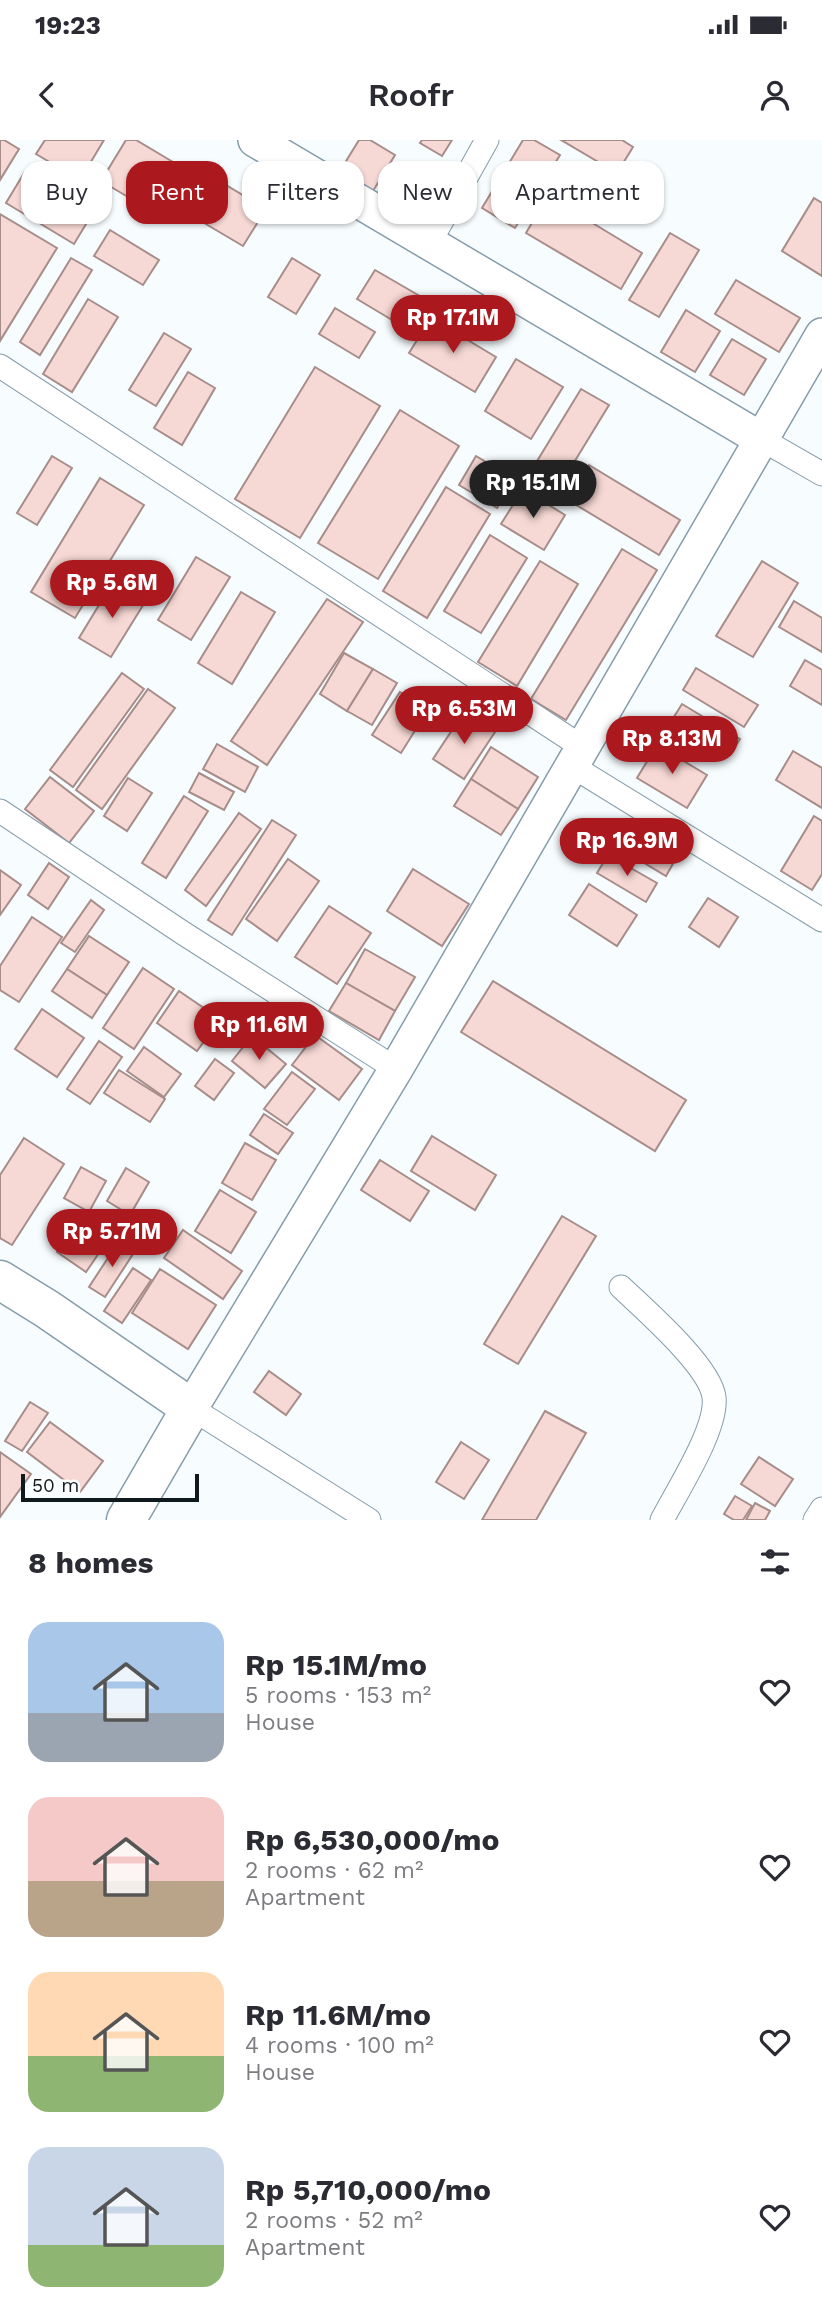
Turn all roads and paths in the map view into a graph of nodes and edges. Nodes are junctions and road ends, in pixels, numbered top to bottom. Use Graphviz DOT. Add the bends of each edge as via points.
graph roads {
  1 [pos="255,140"];
  2 [pos="487,140"];
  3 [pos="430,242"];
  4 [pos="822,335"];
  5 [pos="0,366"];
  6 [pos="761,439"];
  7 [pos="822,474"];
  8 [pos="577,757"];
  9 [pos="0,811"];
  10 [pos="822,920"];
  11 [pos="396,1069"];
  12 [pos="0,1280"];
  13 [pos="621,1287"];
  14 [pos="191,1408"];
  15 [pos="822,1509"];
  16 [pos="126,1520"];
  17 [pos="369,1520"];
  18 [pos="662,1520"];
  19 [pos="815,1520"];
  1 -- 3 [label="street"];
  2 -- 3 [label="street"];
  3 -- 6 [label="street"];
  4 -- 6 [label="street"];
  5 -- 8 [label="street"];
  6 -- 7 [label="street"];
  6 -- 8 [label="street"];
  8 -- 10 [label="street"];
  8 -- 11 [label="street"];
  9 -- 11 [label="street"];
  11 -- 14 [label="street"];
  12 -- 14 [label="highway"];
  13 -- 18 [label="street" via="682,1345 714,1394 704,1440"];
  14 -- 16 [label="highway"];
  14 -- 17 [label="street"];
  15 -- 19 [label="street"];
}
